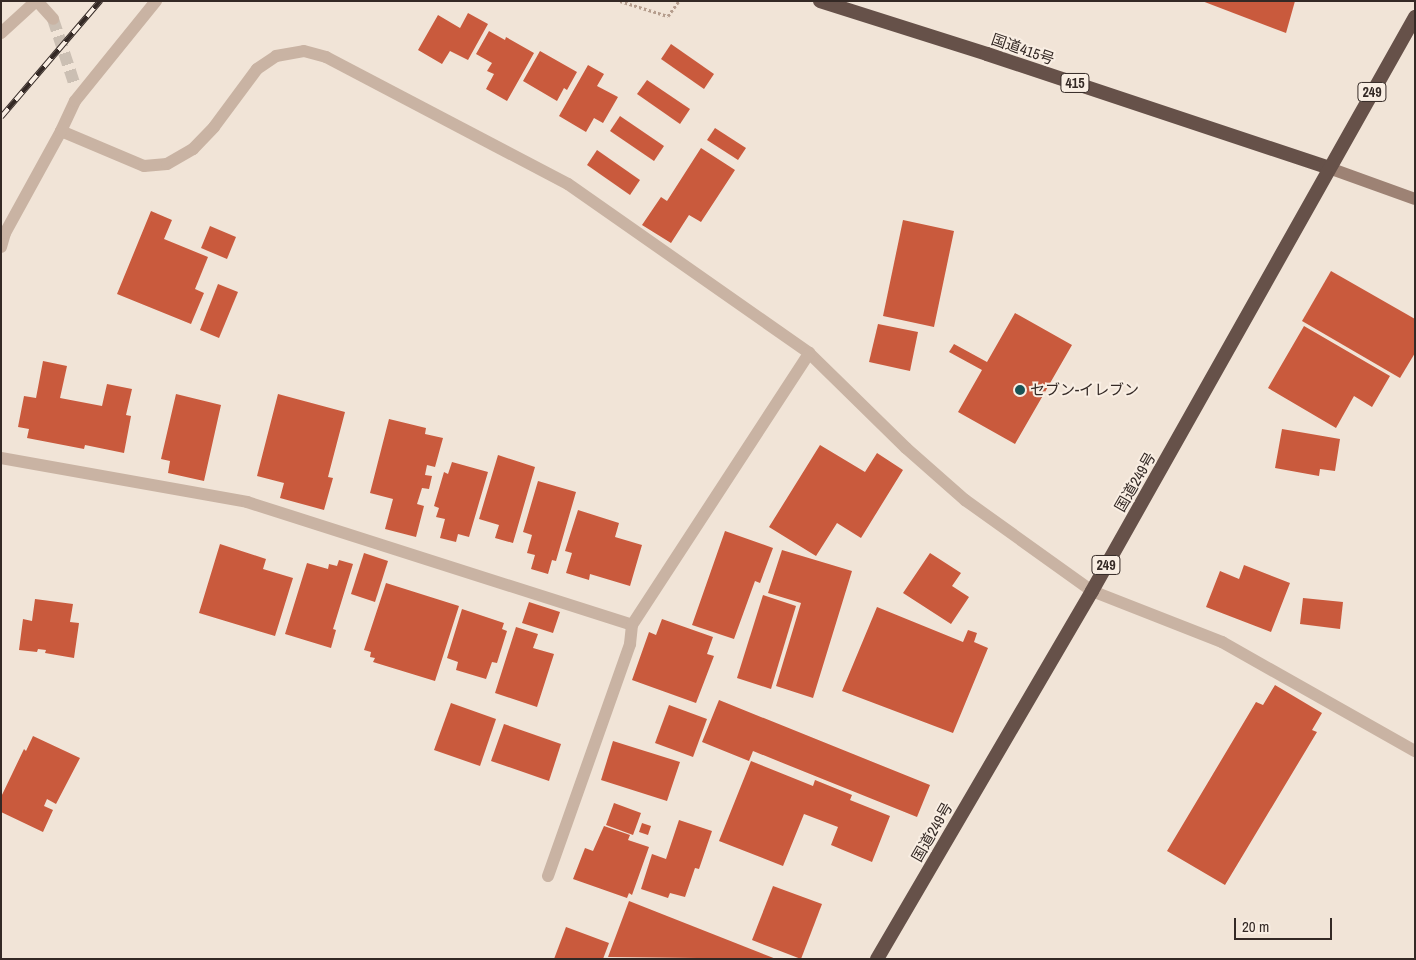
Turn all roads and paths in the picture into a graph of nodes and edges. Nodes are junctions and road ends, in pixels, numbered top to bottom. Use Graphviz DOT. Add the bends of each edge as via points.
graph roads {
  1 [pos="37,1"];
  2 [pos="156,1"];
  3 [pos="620,1"];
  4 [pos="679,1"];
  5 [pos="820,1"];
  6 [pos="1415,17"];
  7 [pos="53,19"];
  8 [pos="1,33"];
  9 [pos="74,83"];
  10 [pos="75,101"];
  11 [pos="61,131"];
  12 [pos="1329,168"];
  13 [pos="1415,199"];
  14 [pos="1,247"];
  15 [pos="809,353"];
  16 [pos="1,458"];
  17 [pos="1092,591"];
  18 [pos="632,625"];
  19 [pos="1415,751"];
  20 [pos="548,876"];
  21 [pos="877,959"];
  1 -- 7 [label="street"];
  1 -- 8 [label="street"];
  2 -- 10 [label="street"];
  3 -- 4 [label="path" via="668,16"];
  5 -- 12 [label="highway, 国道415号 / 415"];
  6 -- 12 [label="highway, 国道249号 / 249"];
  9 -- 10 [label="street"];
  10 -- 11 [label="street"];
  11 -- 14 [label="street"];
  11 -- 15 [label="street" via="144,166 167,164 194,150 257,69 276,56 304,51 326,57 568,184"];
  12 -- 13 [label="main road"];
  12 -- 17 [label="highway, 国道249号 / 249"];
  15 -- 17 [label="street" via="906,448 965,500"];
  15 -- 18 [label="street"];
  16 -- 18 [label="street" via="247,502"];
  17 -- 19 [label="street" via="1222,642"];
  17 -- 21 [label="highway, 国道249号 / 249"];
  18 -- 20 [label="street" via="630,644"];
}
